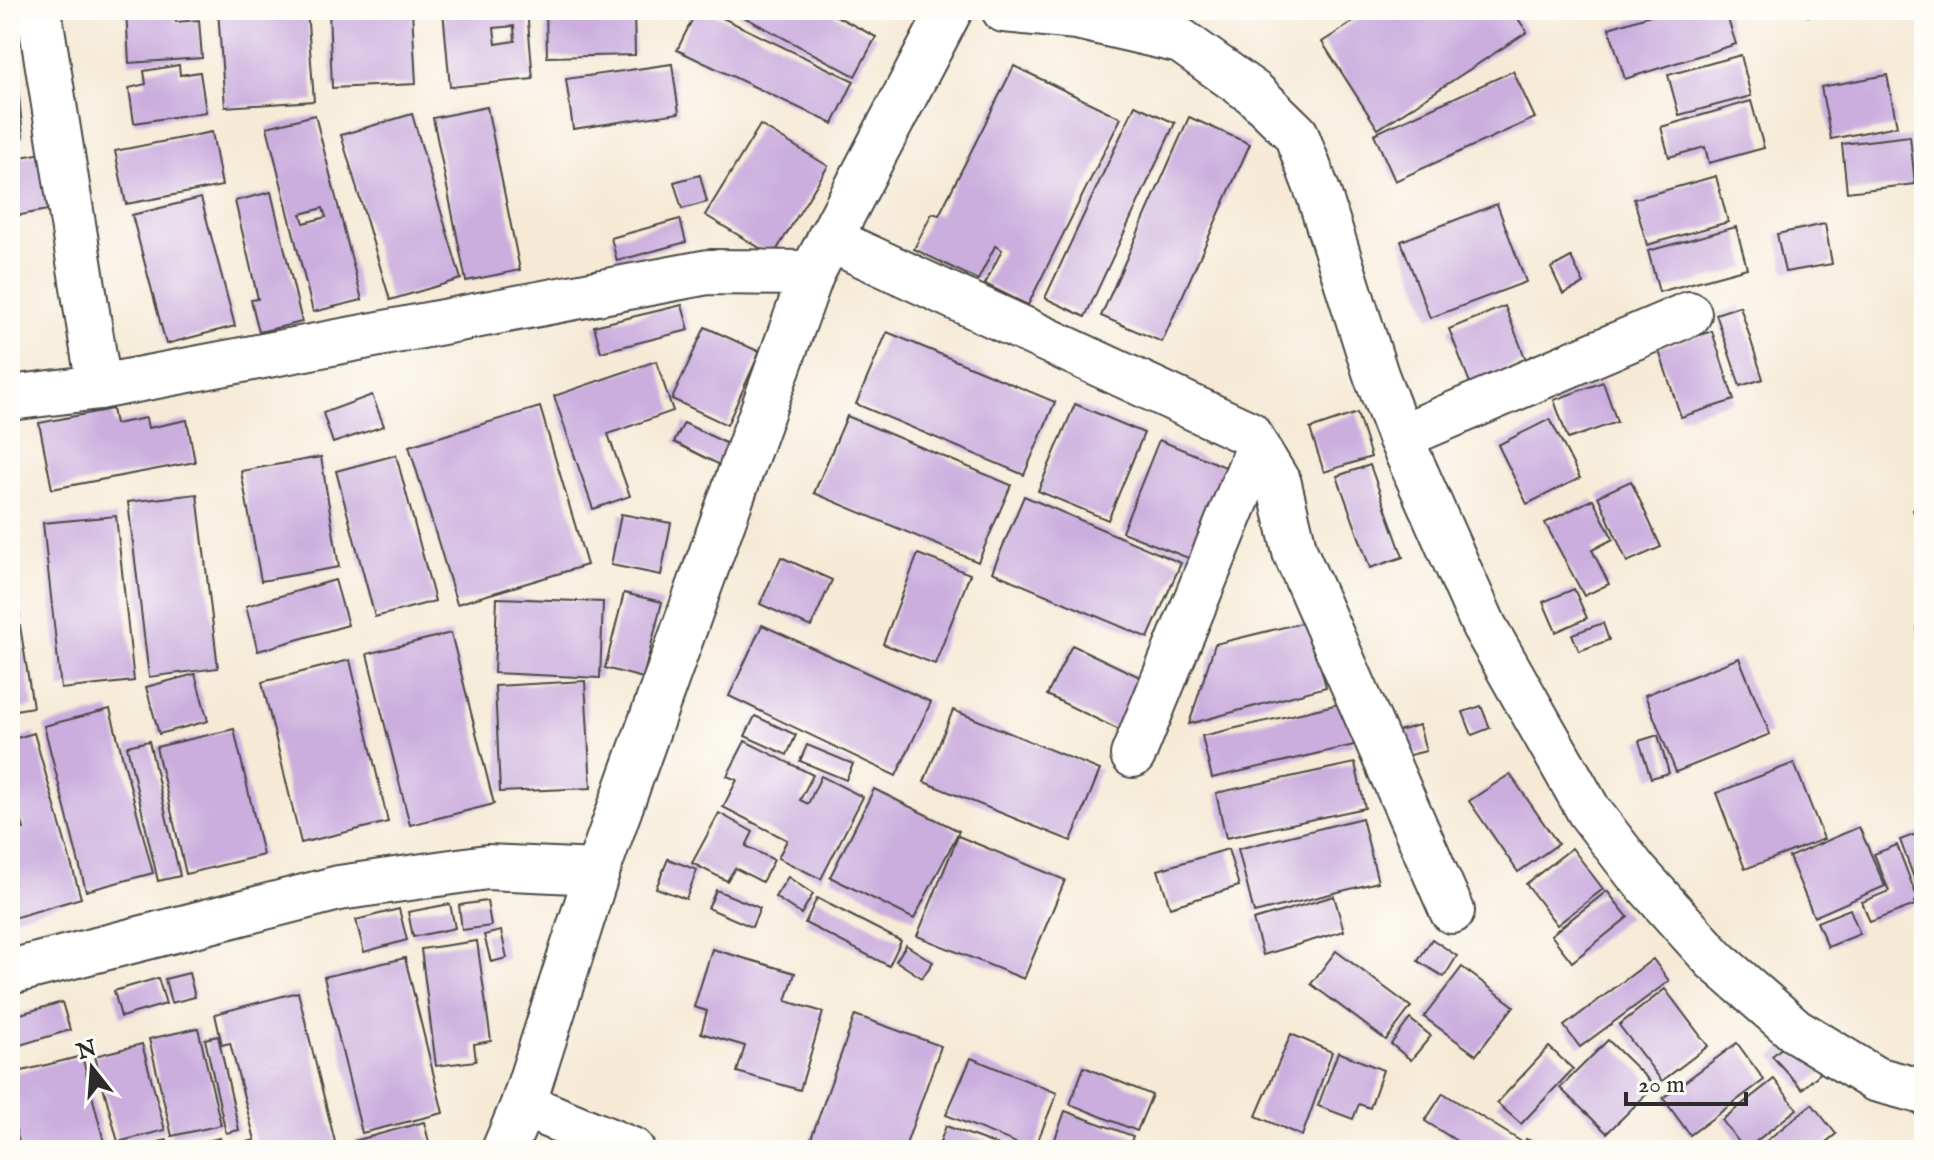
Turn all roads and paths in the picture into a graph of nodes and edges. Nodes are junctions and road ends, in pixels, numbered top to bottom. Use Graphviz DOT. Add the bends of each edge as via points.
graph roads {
  1 [pos="39,10"];
  2 [pos="950,10"];
  3 [pos="1004,10"];
  4 [pos="821,256"];
  5 [pos="1689,314"];
  6 [pos="99,387"];
  7 [pos="10,398"];
  8 [pos="1400,437"];
  9 [pos="1257,450"];
  10 [pos="1133,755"];
  11 [pos="597,872"];
  12 [pos="1452,911"];
  13 [pos="10,972"];
  14 [pos="1924,1092"];
  15 [pos="523,1105"];
  16 [pos="504,1150"];
  17 [pos="632,1150"];
  1 -- 6 [label="street"];
  2 -- 4 [label="street"];
  3 -- 8 [label="street" via="1077,17 1181,41 1254,93 1296,134"];
  4 -- 6 [label="street" via="708,272"];
  4 -- 9 [label="street" via="1248,433"];
  4 -- 11 [label="street"];
  5 -- 8 [label="street"];
  6 -- 7 [label="street"];
  8 -- 14 [label="street" via="1484,626 1589,811 1635,871 1715,960 1795,1030 1875,1079"];
  9 -- 10 [label="street"];
  9 -- 12 [label="street" via="1279,484 1295,552"];
  11 -- 13 [label="street" via="487,867 339,888"];
  11 -- 15 [label="street"];
  15 -- 16 [label="street"];
  15 -- 17 [label="street"];
}
